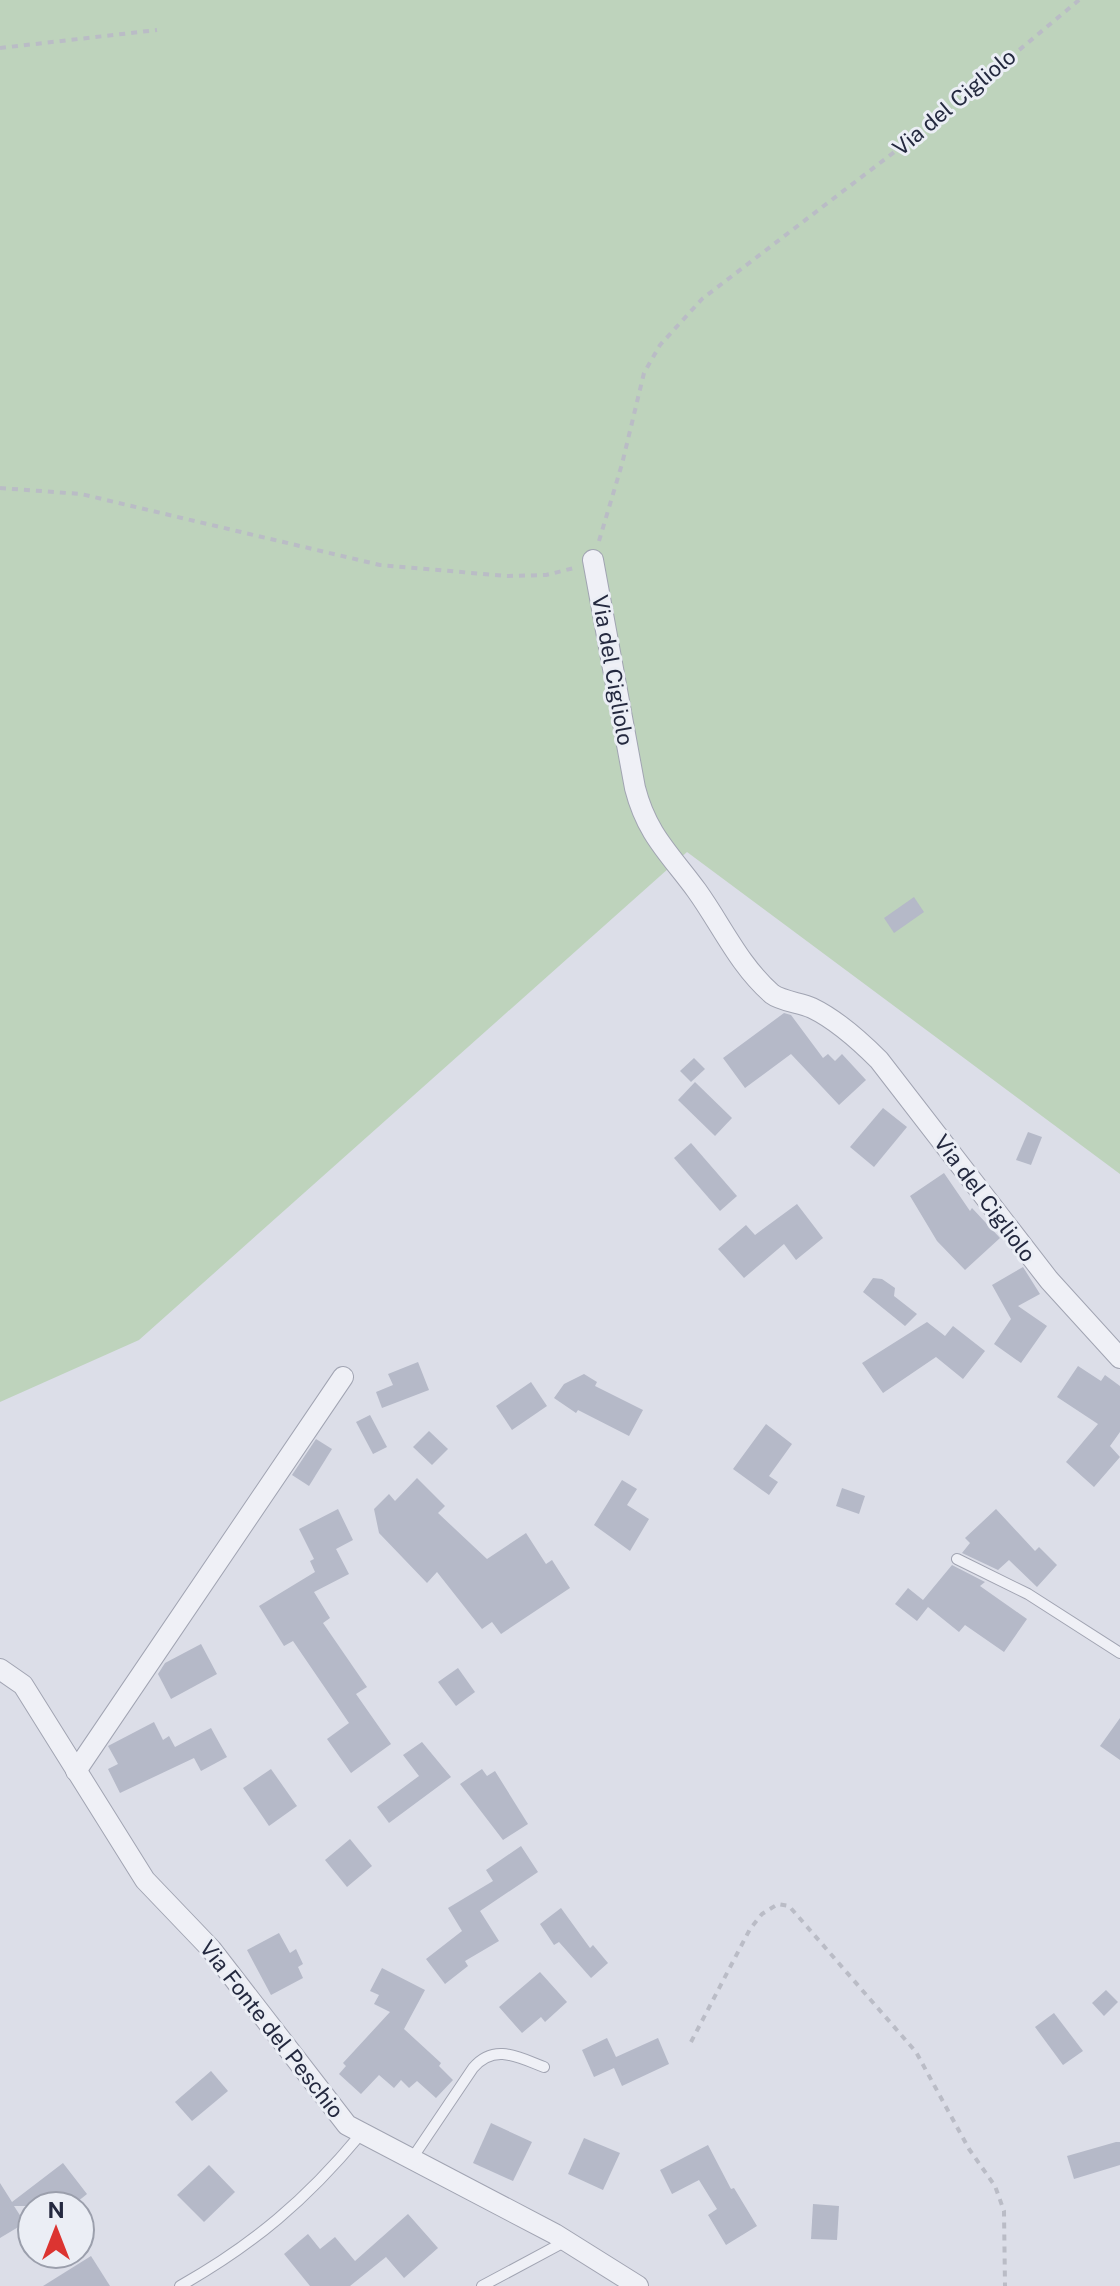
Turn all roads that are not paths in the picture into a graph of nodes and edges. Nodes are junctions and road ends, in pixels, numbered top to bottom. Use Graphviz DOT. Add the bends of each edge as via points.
graph roads {
  1 [pos="593,560"];
  2 [pos="1120,1358"];
  3 [pos="343,1377"];
  4 [pos="957,1559"];
  5 [pos="1120,1653"];
  6 [pos="0,1669"];
  7 [pos="76,1771"];
  8 [pos="544,2067"];
  9 [pos="360,2135"];
  10 [pos="411,2160"];
  11 [pos="566,2241"];
  12 [pos="180,2286"];
  13 [pos="482,2286"];
  14 [pos="638,2286"];
  1 -- 2 [label="street, Via del Cigliolo" via="637,797 663,852 698,892 731,948 774,996 817,1011 879,1060 1049,1280"];
  3 -- 7 [label="street"];
  4 -- 5 [label="lane" via="1015,1587"];
  6 -- 7 [label="street, Via Fonte del Peschio" via="23,1685"];
  7 -- 9 [label="street, Via Fonte del Peschio" via="152,1888 211,1949 327,2102"];
  8 -- 10 [label="lane" via="508,2054 484,2057"];
  9 -- 10 [label="street, Via Fonte del Peschio"];
  9 -- 12 [label="lane" via="258,2238"];
  10 -- 11 [label="street, Via Fonte del Peschio"];
  11 -- 13 [label="lane"];
  11 -- 14 [label="street, Via Fonte del Peschio"];
}
